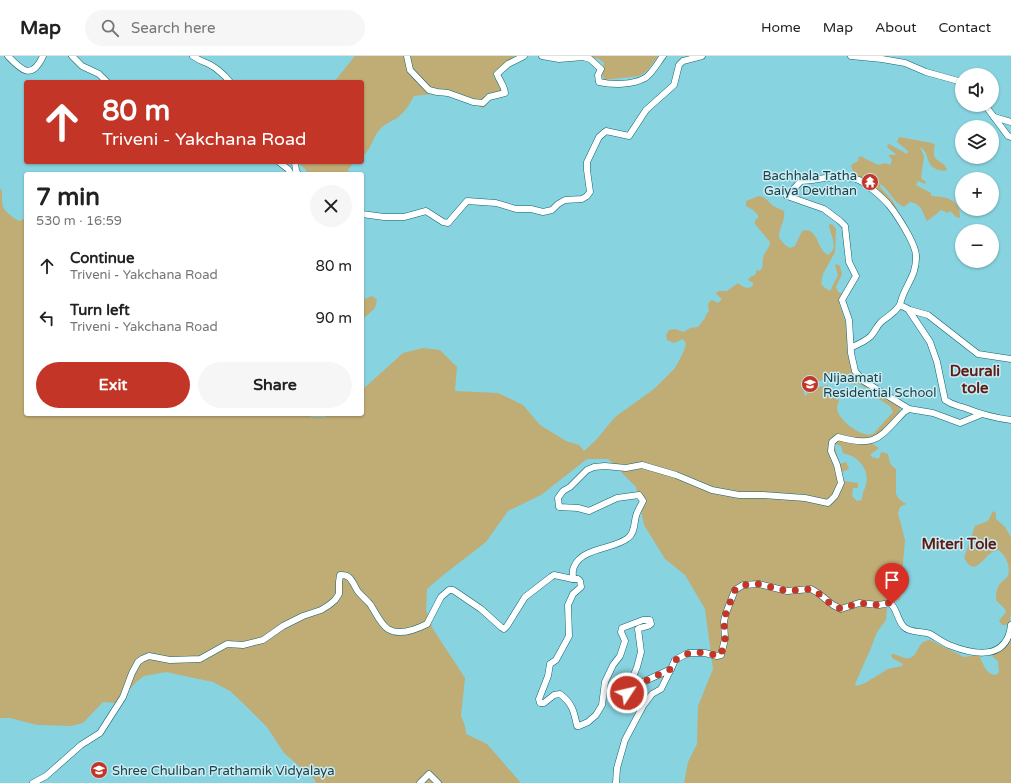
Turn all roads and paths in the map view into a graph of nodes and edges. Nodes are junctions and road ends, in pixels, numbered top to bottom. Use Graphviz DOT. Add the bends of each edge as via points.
graph roads {
  1 [pos="8,56"];
  2 [pos="42,56"];
  3 [pos="72,56"];
  4 [pos="193,56"];
  5 [pos="407,56"];
  6 [pos="524,56"];
  7 [pos="542,56"];
  8 [pos="663,56"];
  9 [pos="702,56"];
  10 [pos="851,56"];
  11 [pos="105,80"];
  12 [pos="228,80"];
  13 [pos="955,80"];
  14 [pos="991,112"];
  15 [pos="994,116"];
  16 [pos="1011,122"];
  17 [pos="1011,137"];
  18 [pos="282,164"];
  19 [pos="289,172"];
  20 [pos="364,214"];
  21 [pos="900,304"];
  22 [pos="908,309"];
  23 [pos="852,347"];
  24 [pos="1011,359"];
  25 [pos="909,410"];
  26 [pos="982,414"];
  27 [pos="1011,420"];
  28 [pos="573,579"];
  29 [pos="1011,625"];
  30 [pos="671,669"];
  31 [pos="33,783"];
  32 [pos="420,783"];
  33 [pos="438,783"];
  34 [pos="616,783"];
  1 -- 2 [label="street" via="21,69 30,72 39,64"];
  3 -- 11 [label="street" via="82,66 99,74"];
  4 -- 12 [label="street" via="214,67"];
  5 -- 6 [label="street" via="410,70 429,90 483,103 489,97 505,93 497,74 508,64"];
  7 -- 8 [label="street" via="590,59 601,68 599,82 607,84 646,78"];
  9 -- 20 [label="street" via="683,61 679,65 674,85 646,110 629,136 606,131 599,137 587,162 590,192 582,199 565,200 552,210 544,212 476,200 467,201 448,222 443,222 426,211 404,217"];
  10 -- 13 [label="street" via="905,63"];
  14 -- 15 [label="street"];
  15 -- 16 [label="street"];
  15 -- 17 [label="street"];
  18 -- 19 [label="street"];
  21 -- 22 [label="street"];
  21 -- 23 [label="street" via="893,314 877,326 872,336"];
  21 -- 23 [label="street" via="913,277 915,247 889,204 858,179 847,177 801,181 787,196 824,209 845,226 849,262 856,276 842,300 849,320"];
  22 -- 24 [label="street" via="928,315 978,354"];
  22 -- 26 [label="street" via="930,342 945,400"];
  23 -- 25 [label="street" via="855,371 862,380"];
  25 -- 26 [label="street" via="933,413 960,423"];
  25 -- 28 [label="street" via="904,412 881,437 872,441 838,437 832,442 831,451 841,484 828,503 805,498 739,495 712,490 676,475 642,465 626,468 605,466 586,470 563,491 558,498 558,506 588,511 617,498 639,495 643,501 636,516 636,524 628,538 606,548 590,551 573,567"];
  26 -- 27 [label="street"];
  28 -- 30 [label="street" via="578,579 581,587 573,594 568,605 570,636 556,660 550,664 540,703 560,694 570,702 577,726 588,722 602,705 605,682 620,656 625,641 622,628 643,620 650,620 651,624 638,630 641,652 634,681 625,690 629,694 633,693 643,682"];
  28 -- 31 [label="street" via="554,575 551,577 525,597 504,629 481,609 453,590 449,590 441,597 427,624 401,632 386,627 351,578 340,575 339,594 335,600 321,610 283,626 263,640 243,645 227,644 200,659 170,660 149,656 142,659 132,673 123,697 100,733 81,745 46,776"];
  29 -- 30 [label="street" via="1009,638 1002,646 990,652 970,652 930,634 906,628 890,603 859,603 841,609 810,589 787,591 749,584 738,587 733,594 725,618 725,639 721,655 688,653 675,660"];
  30 -- 34 [label="street" via="661,689 652,694 643,706 625,740 617,768"];
  32 -- 33 [label="street" via="429,774"];
}
